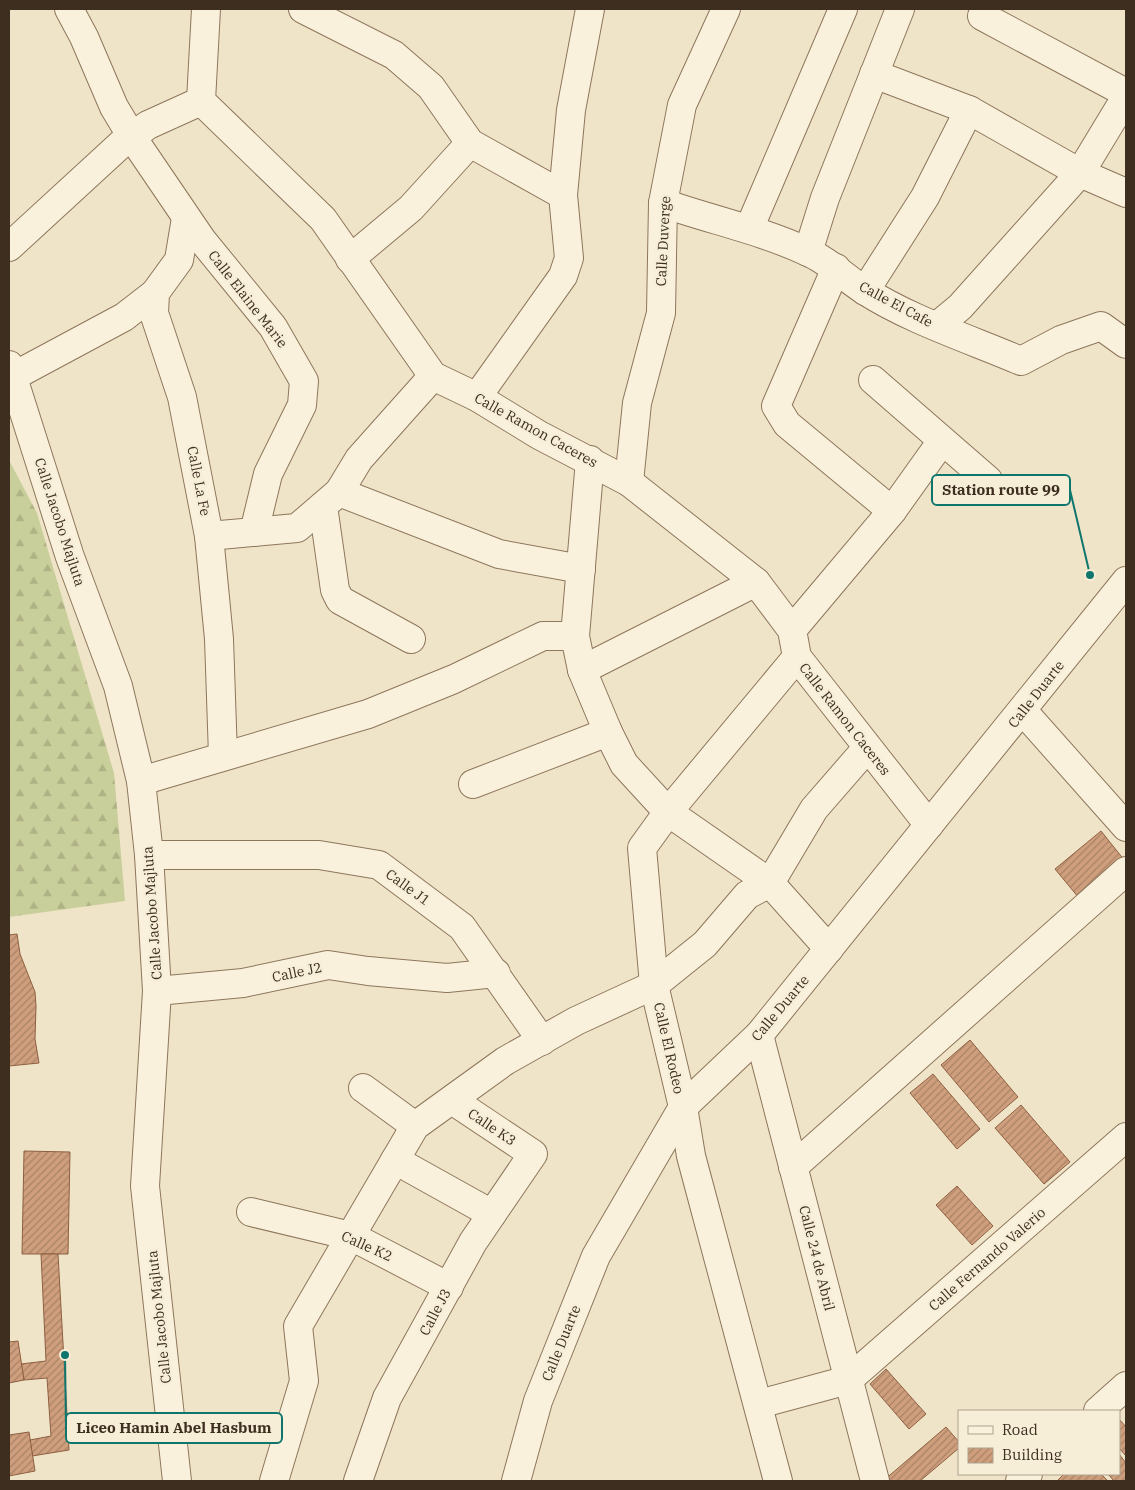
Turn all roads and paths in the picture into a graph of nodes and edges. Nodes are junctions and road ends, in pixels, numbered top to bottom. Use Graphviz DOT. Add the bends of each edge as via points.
graph roads {
  1 [pos="69,9"];
  2 [pos="206,9"];
  3 [pos="303,9"];
  4 [pos="590,9"];
  5 [pos="726,9"];
  6 [pos="842,9"];
  7 [pos="900,9"];
  8 [pos="982,16"];
  9 [pos="874,74"];
  10 [pos="1126,95"];
  11 [pos="201,101"];
  12 [pos="970,110"];
  13 [pos="132,137"];
  14 [pos="470,143"];
  15 [pos="1080,174"];
  16 [pos="1126,193"];
  17 [pos="563,195"];
  18 [pos="663,203"];
  19 [pos="186,218"];
  20 [pos="749,229"];
  21 [pos="9,247"];
  22 [pos="808,252"];
  23 [pos="350,259"];
  24 [pos="836,268"];
  25 [pos="865,291"];
  26 [pos="155,293"];
  27 [pos="937,326"];
  28 [pos="1126,344"];
  29 [pos="11,370"];
  30 [pos="433,376"];
  31 [pos="873,380"];
  32 [pos="477,397"];
  33 [pos="942,441"];
  34 [pos="590,460"];
  35 [pos="988,480"];
  36 [pos="629,482"];
  37 [pos="331,499"];
  38 [pos="892,512"];
  39 [pos="254,532"];
  40 [pos="209,536"];
  41 [pos="581,569"];
  42 [pos="756,582"];
  43 [pos="1122,593"];
  44 [pos="792,630"];
  45 [pos="575,636"];
  46 [pos="411,639"];
  47 [pos="797,657"];
  48 [pos="582,670"];
  49 [pos="1023,711"];
  50 [pos="608,732"];
  51 [pos="867,748"];
  52 [pos="223,756"];
  53 [pos="141,781"];
  54 [pos="473,784"];
  55 [pos="668,812"];
  56 [pos="929,825"];
  57 [pos="1126,827"];
  58 [pos="149,855"];
  59 [pos="1126,870"];
  60 [pos="770,883"];
  61 [pos="829,949"];
  62 [pos="496,973"];
  63 [pos="654,985"];
  64 [pos="157,991"];
  65 [pos="759,1035"];
  66 [pos="542,1041"];
  67 [pos="363,1088"];
  68 [pos="452,1100"];
  69 [pos="683,1107"];
  70 [pos="415,1126"];
  71 [pos="1126,1137"];
  72 [pos="533,1154"];
  73 [pos="396,1160"];
  74 [pos="793,1168"];
  75 [pos="251,1212"];
  76 [pos="492,1214"];
  77 [pos="351,1236"];
  78 [pos="449,1287"];
  79 [pos="848,1380"];
  80 [pos="1126,1386"];
  81 [pos="759,1404"];
  82 [pos="1099,1410"];
  83 [pos="177,1481"];
  84 [pos="274,1481"];
  85 [pos="358,1481"];
  86 [pos="516,1481"];
  87 [pos="778,1481"];
  88 [pos="875,1481"];
  1 -- 13 [label="street, Calle Elaine Marie" via="114,107"];
  2 -- 11 [label="street"];
  3 -- 14 [label="street" via="394,55 431,87"];
  4 -- 17 [label="street" via="571,110"];
  5 -- 18 [label="street, Calle Duverge" via="682,105"];
  6 -- 20 [label="street"];
  7 -- 9 [label="street"];
  8 -- 10 [label="street"];
  9 -- 12 [label="street"];
  9 -- 22 [label="street" via="825,198"];
  10 -- 15 [label="street"];
  11 -- 13 [label="street" via="148,125"];
  11 -- 23 [label="street, Calle Ramon Caceres" via="324,220"];
  12 -- 15 [label="street"];
  12 -- 25 [label="street" via="925,197"];
  13 -- 19 [label="street, Calle Elaine Marie"];
  13 -- 21 [label="street"];
  14 -- 17 [label="street"];
  14 -- 23 [label="street" via="411,208"];
  15 -- 16 [label="street"];
  15 -- 27 [label="street" via="960,307"];
  17 -- 32 [label="street" via="569,258 563,276"];
  18 -- 20 [label="street, Calle El Cafe"];
  18 -- 36 [label="street, Calle Duverge" via="660,313 638,403"];
  19 -- 26 [label="street" via="179,260"];
  19 -- 39 [label="street, Calle Elaine Marie" via="273,327 304,381 302,405 268,474"];
  20 -- 22 [label="street, Calle El Cafe"];
  22 -- 24 [label="street, Calle El Cafe"];
  23 -- 30 [label="street, Calle Ramon Caceres"];
  24 -- 25 [label="street, Calle El Cafe"];
  24 -- 38 [label="street" via="776,406 787,424"];
  25 -- 27 [label="street, Calle El Cafe"];
  26 -- 29 [label="street" via="124,317"];
  26 -- 40 [label="street, Calle La Fe" via="154,313 182,397"];
  27 -- 28 [label="street, Calle El Cafe" via="1021,360 1060,340 1101,326"];
  29 -- 53 [label="street, Calle Jacobo Majluta" via="70,557 118,686"];
  30 -- 32 [label="street, Calle Ramon Caceres"];
  30 -- 37 [label="street" via="359,459"];
  31 -- 33 [label="street"];
  32 -- 34 [label="street, Calle Ramon Caceres" via="539,435"];
  33 -- 35 [label="street"];
  33 -- 38 [label="street"];
  34 -- 36 [label="street, Calle Ramon Caceres"];
  34 -- 41 [label="street"];
  36 -- 42 [label="street, Calle Ramon Caceres"];
  37 -- 39 [label="street" via="297,528"];
  37 -- 41 [label="street" via="499,554"];
  37 -- 46 [label="street" via="335,590 340,600"];
  38 -- 44 [label="street"];
  39 -- 40 [label="street"];
  40 -- 52 [label="street, Calle La Fe" via="219,639"];
  41 -- 45 [label="street"];
  42 -- 44 [label="street, Calle Ramon Caceres"];
  42 -- 48 [label="street"];
  43 -- 49 [label="street, Calle Duarte"];
  44 -- 47 [label="street, Calle Ramon Caceres"];
  45 -- 48 [label="street"];
  45 -- 52 [label="street" via="543,636 454,679 368,714"];
  47 -- 51 [label="street, Calle Ramon Caceres"];
  47 -- 55 [label="street, Calle El Rodeo"];
  48 -- 50 [label="street"];
  49 -- 56 [label="street, Calle Duarte"];
  49 -- 57 [label="street"];
  50 -- 54 [label="street"];
  50 -- 55 [label="street" via="624,764"];
  51 -- 56 [label="street, Calle Ramon Caceres"];
  51 -- 60 [label="street" via="814,809"];
  52 -- 53 [label="street"];
  53 -- 58 [label="street, Calle Jacobo Majluta"];
  55 -- 60 [label="street"];
  55 -- 63 [label="street, Calle El Rodeo" via="642,848"];
  56 -- 61 [label="street, Calle Duarte"];
  58 -- 62 [label="street, Calle J1" via="319,855 379,865 462,927"];
  58 -- 64 [label="street, Calle Jacobo Majluta"];
  59 -- 74 [label="street"];
  60 -- 61 [label="street"];
  60 -- 63 [label="street" via="747,895 705,944"];
  61 -- 65 [label="street, Calle Duarte"];
  62 -- 64 [label="street, Calle J2" via="447,978 368,972 328,965 243,984"];
  62 -- 66 [label="street, Calle J1"];
  63 -- 66 [label="street"];
  63 -- 69 [label="street, Calle El Rodeo"];
  64 -- 83 [label="street, Calle Jacobo Majluta" via="145,1186"];
  65 -- 69 [label="street, Calle Duarte"];
  65 -- 74 [label="street, Calle 24 de Abril"];
  66 -- 68 [label="street" via="505,1061"];
  67 -- 70 [label="street"];
  68 -- 70 [label="street"];
  68 -- 72 [label="street, Calle K3"];
  69 -- 81 [label="street, Calle El Rodeo" via="690,1156"];
  69 -- 86 [label="street, Calle Duarte" via="596,1256 538,1401"];
  70 -- 73 [label="street"];
  71 -- 79 [label="street, Calle Fernando Valerio"];
  72 -- 76 [label="street, Calle J3"];
  73 -- 76 [label="street"];
  73 -- 77 [label="street"];
  74 -- 79 [label="street, Calle 24 de Abril"];
  75 -- 77 [label="street, Calle K2"];
  76 -- 78 [label="street, Calle J3"];
  77 -- 78 [label="street, Calle K2"];
  77 -- 84 [label="street" via="298,1326 304,1381"];
  78 -- 85 [label="street, Calle J3" via="387,1398"];
  79 -- 81 [label="street"];
  79 -- 88 [label="street, Calle 24 de Abril"];
  80 -- 82 [label="street"];
  81 -- 87 [label="street, Calle El Rodeo"];
}
